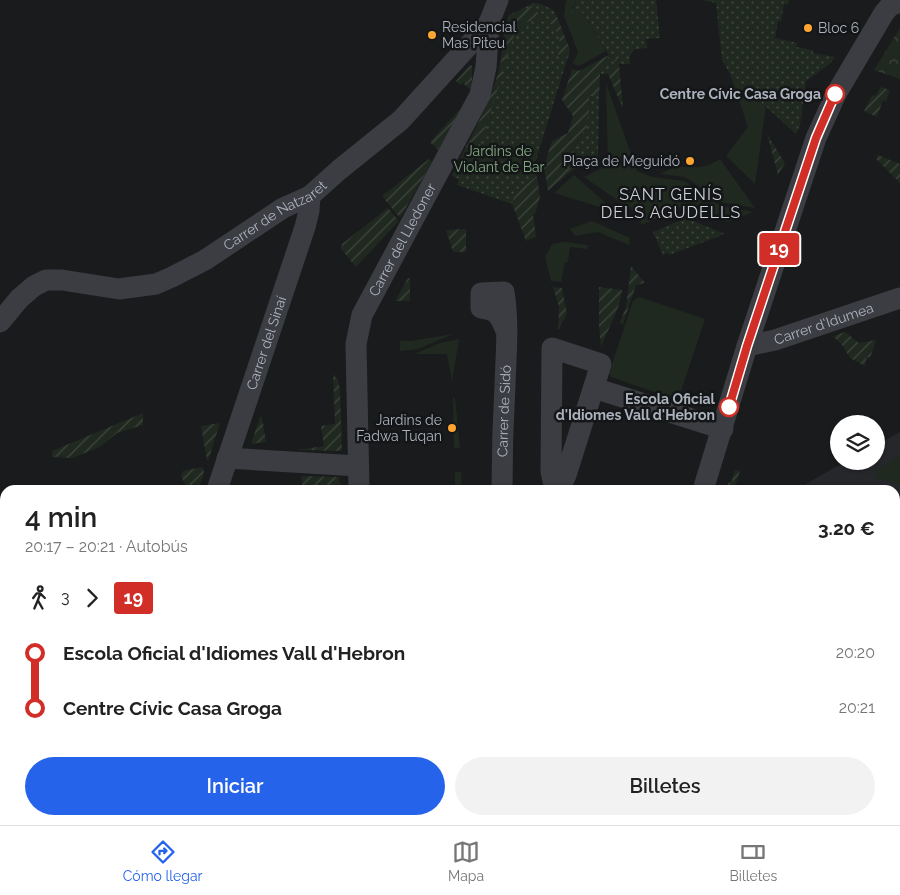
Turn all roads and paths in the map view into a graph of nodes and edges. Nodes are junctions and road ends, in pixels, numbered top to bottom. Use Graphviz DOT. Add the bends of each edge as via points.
graph roads {
  1 [pos="498,0"];
  2 [pos="900,2"];
  3 [pos="489,23"];
  4 [pos="310,196"];
  5 [pos="900,298"];
  6 [pos="0,322"];
  7 [pos="507,333"];
  8 [pos="747,346"];
  9 [pos="594,388"];
  10 [pos="723,429"];
  11 [pos="227,458"];
  12 [pos="358,466"];
  13 [pos="219,485"];
  14 [pos="359,485"];
  15 [pos="502,485"];
  16 [pos="554,485"];
  17 [pos="561,485"];
  18 [pos="705,485"];
  1 -- 3 [label="street, Carrer de Natzaret"];
  2 -- 8 [label="street" via="890,6 874,29 836,94 816,138"];
  3 -- 4 [label="street, Carrer de Natzaret" via="401,120"];
  3 -- 12 [label="street, Carrer del Lledoner" via="480,95 362,315 356,344"];
  4 -- 6 [label="street, Carrer de Natzaret" via="283,208 205,260 156,284 119,289 46,280 18,299"];
  4 -- 11 [label="street, Carrer del Sinaí" via="305,227"];
  5 -- 8 [label="street, Carrer d'Idumea" via="775,340"];
  7 -- 15 [label="street, Carrer de Sidó"];
  8 -- 10 [label="street"];
  9 -- 10 [label="street"];
  9 -- 16 [label="street" via="601,364 552,348 551,471"];
  9 -- 17 [label="street"];
  10 -- 18 [label="street"];
  11 -- 12 [label="street"];
  11 -- 13 [label="street, Carrer del Sinaí"];
  12 -- 14 [label="street, Carrer del Lledoner"];
}
